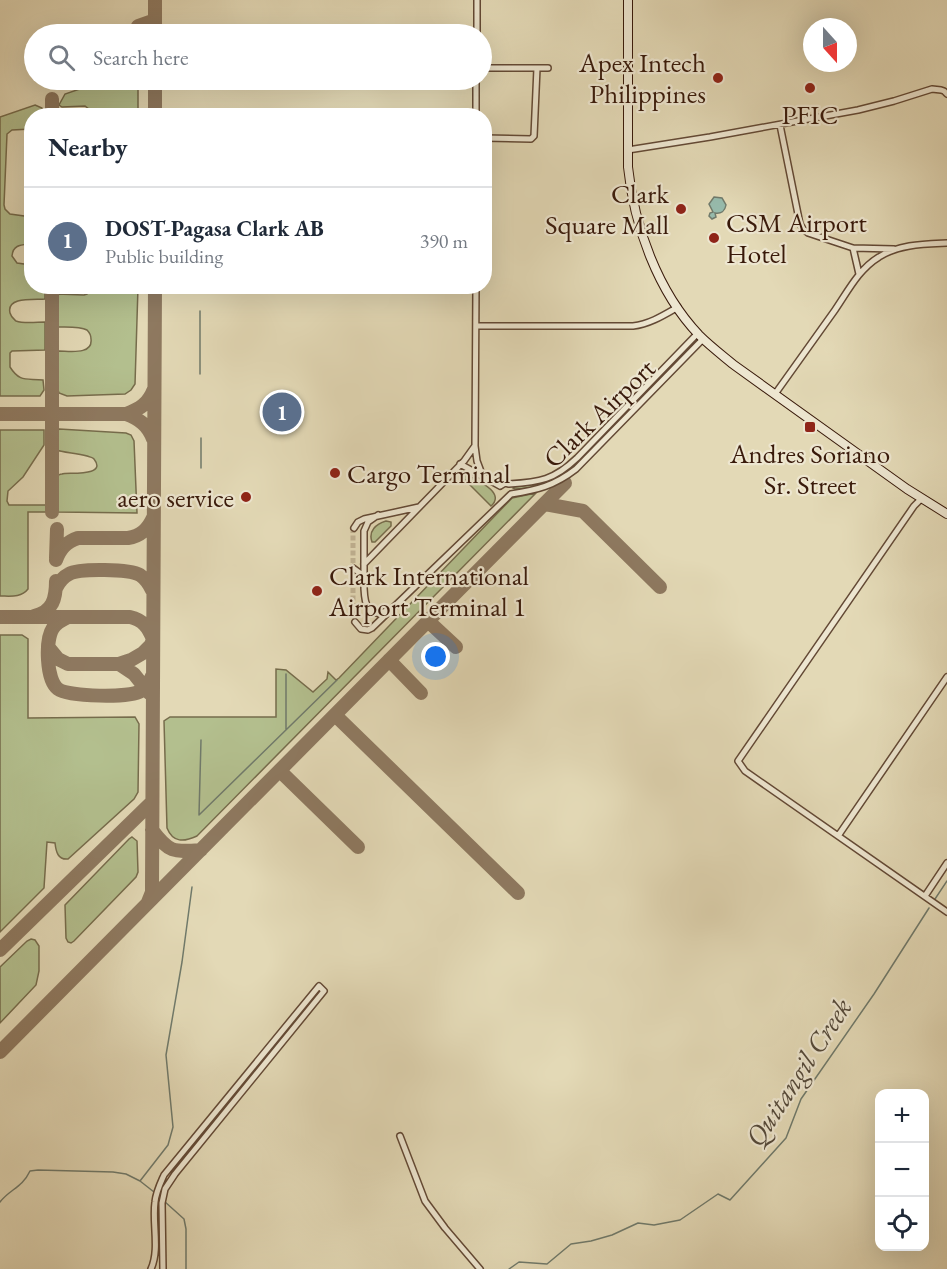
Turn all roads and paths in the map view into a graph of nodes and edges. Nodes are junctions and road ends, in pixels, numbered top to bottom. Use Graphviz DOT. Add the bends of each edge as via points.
graph roads {
  1 [pos="477,0"];
  2 [pos="628,0"];
  3 [pos="477,24"];
  4 [pos="492,68"];
  5 [pos="537,68"];
  6 [pos="548,68"];
  7 [pos="476,90"];
  8 [pos="947,94"];
  9 [pos="476,108"];
  10 [pos="780,125"];
  11 [pos="492,138"];
  12 [pos="628,150"];
  13 [pos="947,243"];
  14 [pos="853,248"];
  15 [pos="896,249"];
  16 [pos="859,274"];
  17 [pos="476,294"];
  18 [pos="678,307"];
  19 [pos="476,326"];
  20 [pos="701,336"];
  21 [pos="775,394"];
  22 [pos="617,416"];
  23 [pos="622,421"];
  24 [pos="475,446"];
  25 [pos="460,464"];
  26 [pos="483,477"];
  27 [pos="509,484"];
  28 [pos="500,491"];
  29 [pos="509,495"];
  30 [pos="921,499"];
  31 [pos="419,507"];
  32 [pos="947,514"];
  33 [pos="378,515"];
  34 [pos="354,528"];
  35 [pos="364,564"];
  36 [pos="353,568"];
  37 [pos="364,576"];
  38 [pos="395,606"];
  39 [pos="355,622"];
  40 [pos="947,677"];
  41 [pos="838,836"];
  42 [pos="947,863"];
  43 [pos="925,896"];
  44 [pos="947,912"];
  45 [pos="400,1136"];
  46 [pos="151,1269"];
  47 [pos="163,1269"];
  48 [pos="480,1269"];
  1 -- 3 [label="street"];
  2 -- 12 [label="main road"];
  4 -- 5 [label="street"];
  5 -- 6 [label="street"];
  5 -- 11 [label="street" via="534,136"];
  7 -- 9 [label="street"];
  8 -- 10 [label="street" via="932,89 877,106"];
  10 -- 12 [label="street"];
  10 -- 14 [label="street" via="800,224 808,233"];
  12 -- 18 [label="main road" via="638,225 658,273"];
  13 -- 15 [label="street"];
  14 -- 15 [label="street"];
  14 -- 16 [label="street"];
  15 -- 16 [label="street" via="880,256"];
  16 -- 21 [label="street"];
  17 -- 19 [label="street"];
  18 -- 19 [label="street" via="633,326"];
  18 -- 20 [label="main road"];
  19 -- 24 [label="street"];
  20 -- 21 [label="main road"];
  20 -- 22 [label="street, Clark Airport"];
  20 -- 23 [label="street, Clark Airport"];
  21 -- 30 [label="main road"];
  22 -- 23 [label="street"];
  22 -- 27 [label="street, Clark Airport" via="562,470 541,481"];
  23 -- 29 [label="street, Clark Airport" via="583,463 560,481"];
  24 -- 25 [label="street"];
  24 -- 26 [label="street"];
  25 -- 26 [label="street"];
  25 -- 31 [label="street"];
  26 -- 28 [label="street"];
  27 -- 28 [label="street" via="504,483"];
  27 -- 29 [label="street"];
  28 -- 29 [label="street"];
  29 -- 38 [label="street"];
  30 -- 32 [label="main road"];
  30 -- 41 [label="street" via="738,761 745,771"];
  31 -- 33 [label="street"];
  31 -- 35 [label="street"];
  33 -- 34 [label="street" via="358,522"];
  33 -- 35 [label="street" via="365,526"];
  35 -- 37 [label="street"];
  36 -- 37 [label="street"];
  37 -- 38 [label="street" via="363,596 369,610 382,613"];
  38 -- 39 [label="street" via="368,630"];
  40 -- 41 [label="street"];
  41 -- 43 [label="street"];
  42 -- 43 [label="street"];
  43 -- 44 [label="street"];
  45 -- 48 [label="street" via="425,1201"];
  46 -- 47 [label="street" via="155,1204 164,1175 319,986 324,991 165,1189"];
}
